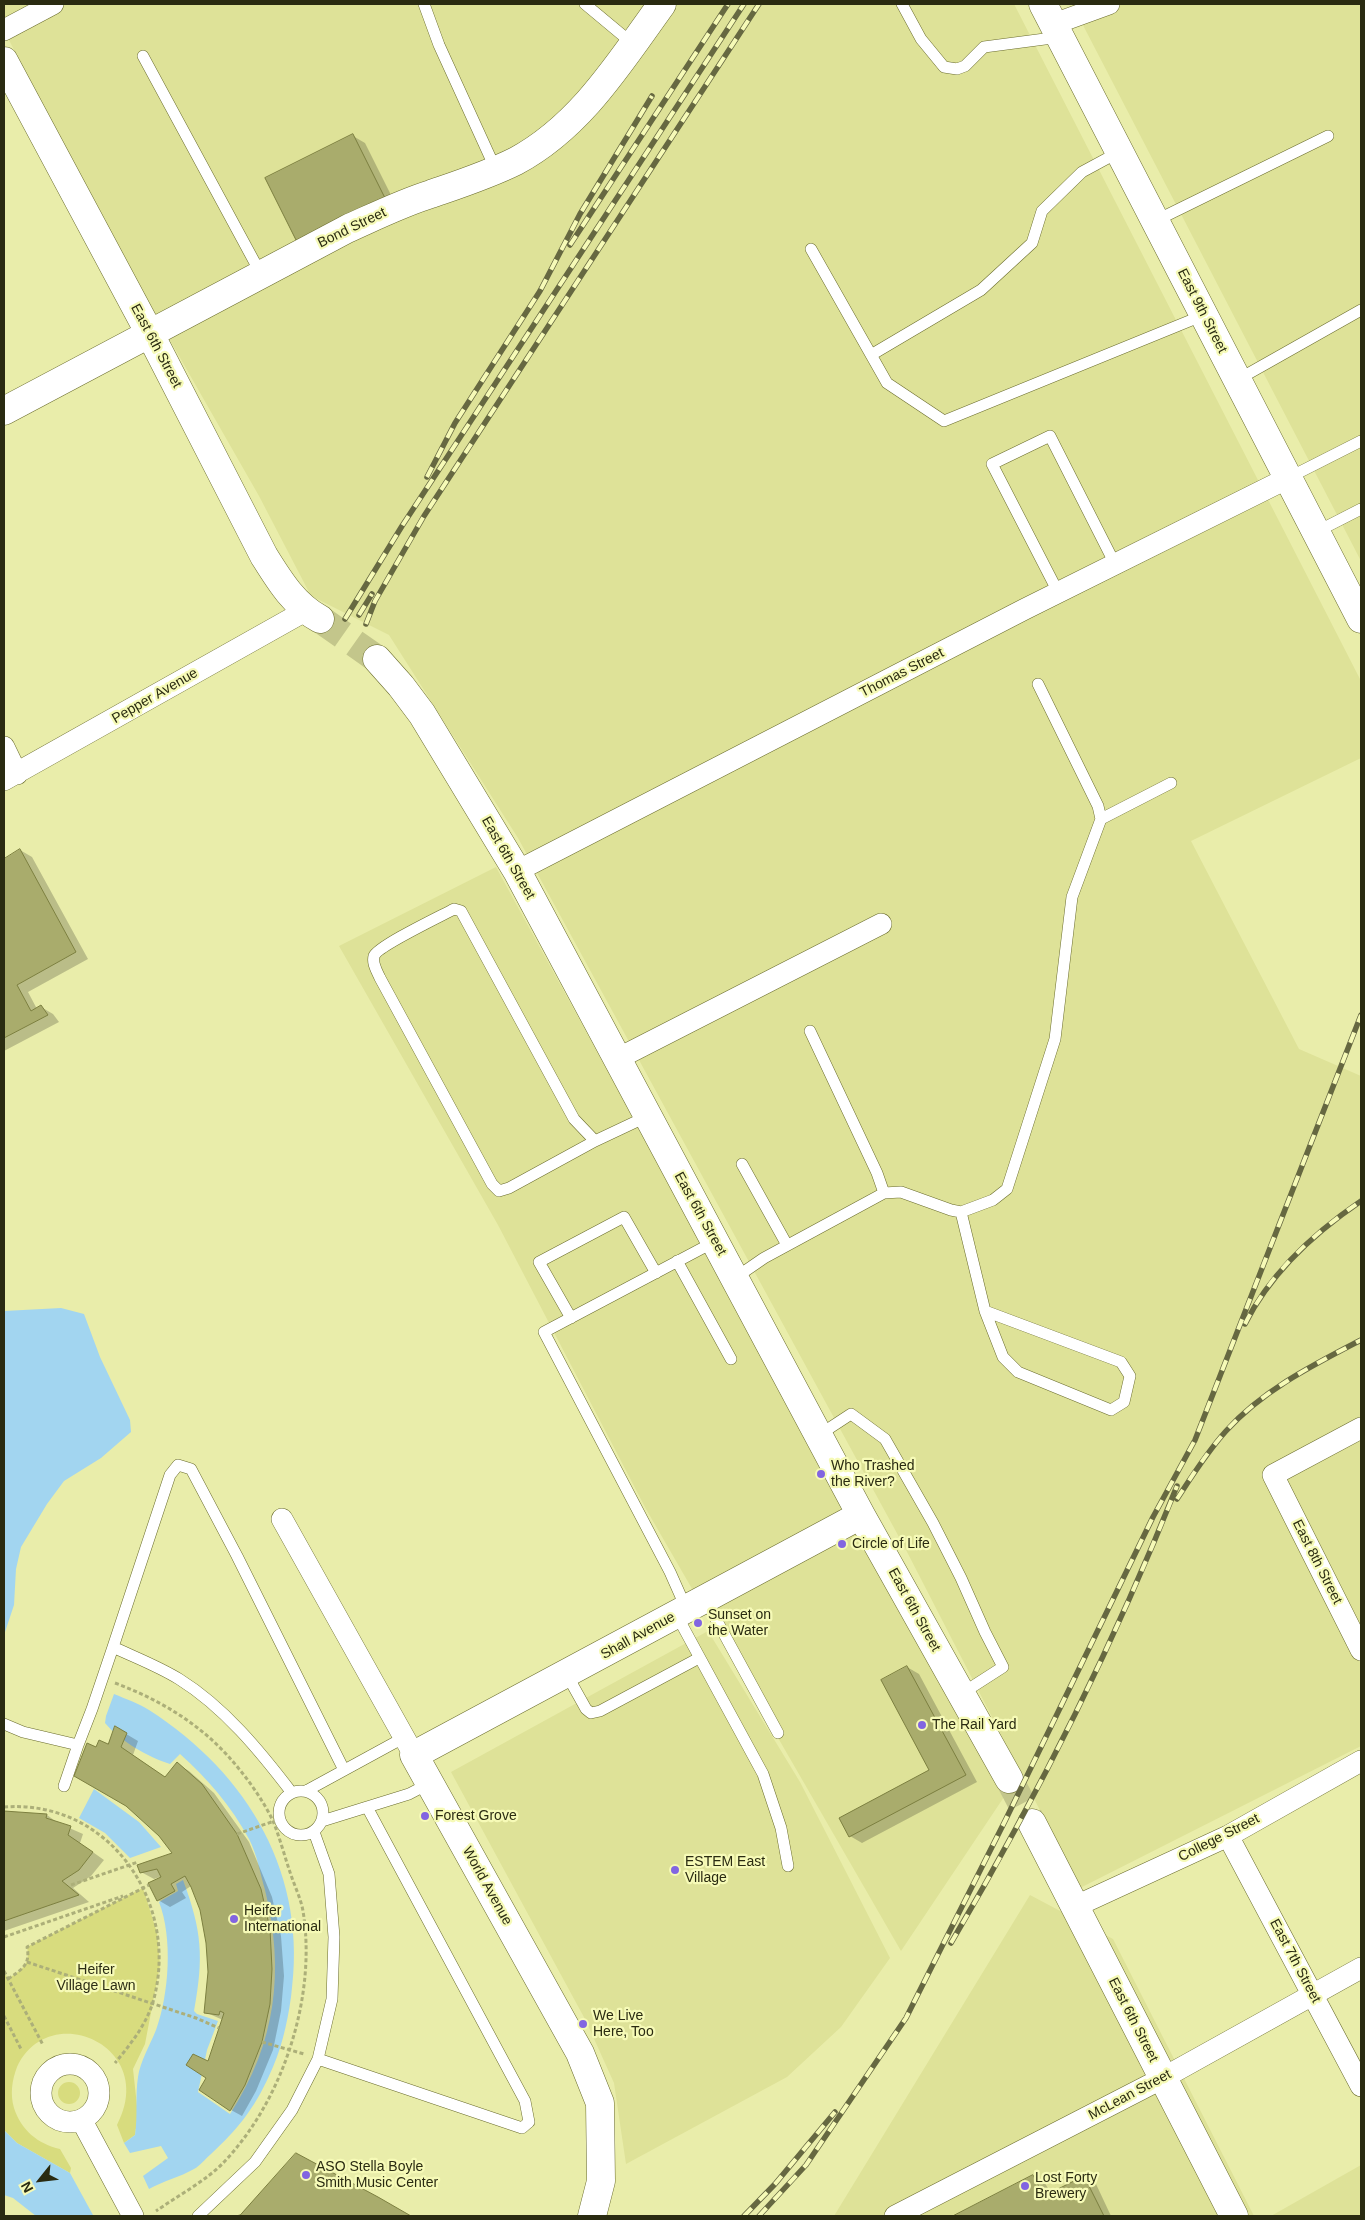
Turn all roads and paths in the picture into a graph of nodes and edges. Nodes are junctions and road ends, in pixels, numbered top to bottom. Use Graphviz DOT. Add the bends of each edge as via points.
graph roads {
  1 [pos="53,4"];
  2 [pos="424,4"];
  3 [pos="585,4"];
  4 [pos="662,4"];
  5 [pos="902,4"];
  6 [pos="1109,4"];
  7 [pos="1052,22"];
  8 [pos="4,30"];
  9 [pos="633,44"];
  10 [pos="143,56"];
  11 [pos="4,62"];
  12 [pos="1328,136"];
  13 [pos="1120,152"];
  14 [pos="496,170"];
  15 [pos="1156,221"];
  16 [pos="811,249"];
  17 [pos="261,275"];
  18 [pos="1361,310"];
  19 [pos="1204,315"];
  20 [pos="150,334"];
  21 [pos="871,355"];
  22 [pos="1237,380"];
  23 [pos="4,411"];
  24 [pos="1361,441"];
  25 [pos="1288,478"];
  26 [pos="1361,509"];
  27 [pos="1316,532"];
  28 [pos="1115,564"];
  29 [pos="1058,592"];
  30 [pos="313,615"];
  31 [pos="1361,619"];
  32 [pos="377,659"];
  33 [pos="1038,684"];
  34 [pos="4,747"];
  35 [pos="10,777"];
  36 [pos="1171,783"];
  37 [pos="1101,820"];
  38 [pos="517,871"];
  39 [pos="881,924"];
  40 [pos="810,1031"];
  41 [pos="617,1059"];
  42 [pos="648,1116"];
  43 [pos="595,1141"];
  44 [pos="742,1164"];
  45 [pos="884,1193"];
  46 [pos="961,1212"];
  47 [pos="714,1242"];
  48 [pos="787,1245"];
  49 [pos="677,1261"];
  50 [pos="656,1273"];
  51 [pos="735,1278"];
  52 [pos="985,1311"];
  53 [pos="571,1318"];
  54 [pos="731,1359"];
  55 [pos="1361,1428"];
  56 [pos="819,1435"];
  57 [pos="861,1515"];
  58 [pos="282,1519"];
  59 [pos="689,1607"];
  60 [pos="113,1647"];
  61 [pos="1361,1650"];
  62 [pos="699,1658"];
  63 [pos="567,1675"];
  64 [pos="103,1678"];
  65 [pos="960,1695"];
  66 [pos="4,1724"];
  67 [pos="778,1733"];
  68 [pos="78,1745"];
  69 [pos="410,1746"];
  70 [pos="1361,1761"];
  71 [pos="344,1770"];
  72 [pos="1009,1779"];
  73 [pos="430,1783"];
  74 [pos="64,1786"];
  75 [pos="306,1791"];
  76 [pos="292,1793"];
  77 [pos="4,1807"];
  78 [pos="367,1807"];
  79 [pos="276,1820"];
  80 [pos="322,1821"];
  81 [pos="1032,1823"];
  82 [pos="314,1832"];
  83 [pos="237,1834"];
  84 [pos="1228,1836"];
  85 [pos="138,1862"];
  86 [pos="130,1864"];
  87 [pos="788,1866"];
  88 [pos="71,1885"];
  89 [pos="149,1886"];
  90 [pos="144,1888"];
  91 [pos="1074,1907"];
  92 [pos="4,1937"];
  93 [pos="27,1962"];
  94 [pos="1361,1968"];
  95 [pos="4,1971"];
  96 [pos="8,1979"];
  97 [pos="1312,1994"];
  98 [pos="154,2004"];
  99 [pos="4,2016"];
  100 [pos="219,2028"];
  101 [pos="262,2042"];
  102 [pos="43,2045"];
  103 [pos="284,2048"];
  104 [pos="21,2049"];
  105 [pos="318,2059"];
  106 [pos="115,2063"];
  107 [pos="1163,2078"];
  108 [pos="1361,2086"];
  109 [pos="82,2120"];
  110 [pos="156,2211"];
  111 [pos="134,2216"];
  112 [pos="198,2216"];
  113 [pos="592,2216"];
  114 [pos="895,2216"];
  115 [pos="1234,2216"];
  1 -- 8 [label="street"];
  2 -- 14 [label="lane"];
  3 -- 9 [label="lane"];
  4 -- 9 [label="street, Bond Street"];
  5 -- 7 [label="lane" via="922,39 944,67 957,69 966,66 984,47"];
  6 -- 7 [label="street"];
  7 -- 13 [label="street, East 9th Street"];
  9 -- 14 [label="street, Bond Street" via="577,114 548,139"];
  10 -- 17 [label="lane"];
  11 -- 20 [label="street, East 6th Street"];
  12 -- 15 [label="lane"];
  13 -- 15 [label="street, East 9th Street"];
  13 -- 21 [label="lane" via="1082,172 1042,211 1032,244 980,290"];
  14 -- 17 [label="street, Bond Street" via="402,204"];
  15 -- 19 [label="street, East 9th Street"];
  16 -- 21 [label="lane"];
  17 -- 20 [label="street, Bond Street"];
  18 -- 22 [label="lane"];
  19 -- 21 [label="lane" via="944,421 887,383"];
  19 -- 22 [label="street, East 9th Street"];
  20 -- 23 [label="street, Bond Street"];
  20 -- 30 [label="street, East 6th Street" via="264,556 282,584"];
  22 -- 25 [label="street, East 9th Street"];
  24 -- 25 [label="lane"];
  25 -- 27 [label="street, East 9th Street"];
  25 -- 28 [label="street, Thomas Street"];
  26 -- 27 [label="lane"];
  27 -- 31 [label="street, East 9th Street"];
  28 -- 29 [label="street, Thomas Street"];
  28 -- 29 [label="lane" via="1050,436 992,464"];
  29 -- 38 [label="street, Thomas Street"];
  30 -- 35 [label="street, Pepper Avenue"];
  32 -- 38 [label="street, East 6th Street" via="422,714"];
  33 -- 37 [label="lane" via="1098,806"];
  34 -- 35 [label="street"];
  36 -- 37 [label="lane"];
  37 -- 46 [label="lane" via="1072,897 1054,1039 1007,1189 993,1200"];
  38 -- 41 [label="street, East 6th Street"];
  39 -- 41 [label="street"];
  40 -- 45 [label="lane"];
  41 -- 42 [label="street, East 6th Street"];
  42 -- 43 [label="lane"];
  42 -- 47 [label="street, East 6th Street"];
  43 -- 43 [label="lane" via="574,1119 461,911 454,910 375,954 373,962 380,978 492,1184 499,1191"];
  44 -- 48 [label="lane"];
  45 -- 46 [label="lane" via="901,1192"];
  45 -- 48 [label="lane"];
  46 -- 52 [label="lane"];
  47 -- 49 [label="lane"];
  47 -- 51 [label="street, East 6th Street"];
  48 -- 51 [label="lane"];
  49 -- 50 [label="lane"];
  49 -- 54 [label="lane"];
  50 -- 53 [label="lane"];
  50 -- 53 [label="lane" via="624,1217 539,1262"];
  51 -- 56 [label="street, East 6th Street"];
  52 -- 52 [label="lane" via="1003,1357 1018,1372 1111,1410 1124,1402 1130,1376 1121,1362"];
  53 -- 59 [label="lane" via="544,1332"];
  55 -- 61 [label="street, East 8th Street" via="1273,1475"];
  56 -- 57 [label="street, East 6th Street"];
  56 -- 65 [label="lane" via="851,1414 885,1439 933,1522 1002,1667"];
  57 -- 59 [label="street, Shall Avenue"];
  57 -- 65 [label="street, East 6th Street"];
  58 -- 69 [label="street, World Avenue"];
  59 -- 62 [label="lane"];
  59 -- 63 [label="street, Shall Avenue"];
  59 -- 67 [label="lane"];
  60 -- 64 [label="lane"];
  60 -- 71 [label="lane" via="170,1475 178,1465 191,1469"];
  60 -- 76 [label="lane" via="179,1679 217,1709 266,1760"];
  62 -- 63 [label="lane" via="591,1713 586,1710"];
  62 -- 87 [label="lane" via="763,1774"];
  63 -- 69 [label="street, Shall Avenue"];
  64 -- 68 [label="lane"];
  64 -- 79 [label="path" via="171,1708 201,1730 228,1756"];
  65 -- 72 [label="street, East 6th Street"];
  66 -- 68 [label="lane" via="23,1732"];
  68 -- 74 [label="lane"];
  69 -- 71 [label="lane"];
  69 -- 73 [label="street, World Avenue"];
  70 -- 84 [label="street, College Street"];
  71 -- 75 [label="lane"];
  73 -- 78 [label="lane"];
  73 -- 113 [label="street, World Avenue" via="580,2053 600,2103 602,2181"];
  75 -- 76 [label="lane"];
  75 -- 80 [label="lane" via="322,1806"];
  76 -- 79 [label="lane" via="283,1800"];
  77 -- 86 [label="path" via="26,1806 68,1815 110,1843"];
  78 -- 80 [label="lane"];
  78 -- 105 [label="lane" via="525,2101 529,2122 522,2128"];
  79 -- 82 [label="lane" via="291,1833 301,1836"];
  79 -- 83 [label="path"];
  79 -- 110 [label="path" via="303,1910 304,1992 290,2050 268,2102 223,2163"];
  80 -- 82 [label="lane"];
  81 -- 91 [label="street, East 6th Street"];
  82 -- 105 [label="lane" via="329,1874 334,1937 332,1998"];
  84 -- 91 [label="street, College Street"];
  84 -- 97 [label="street, East 7th Street"];
  85 -- 86 [label="path"];
  86 -- 88 [label="path"];
  86 -- 90 [label="path"];
  89 -- 90 [label="path"];
  90 -- 92 [label="path"];
  90 -- 93 [label="path" via="28,1947"];
  90 -- 98 [label="path" via="158,1933 160,1965"];
  91 -- 107 [label="street, East 6th Street"];
  93 -- 96 [label="path"];
  93 -- 98 [label="path"];
  94 -- 97 [label="street, McLean Street"];
  95 -- 96 [label="path"];
  96 -- 102 [label="path"];
  97 -- 107 [label="street, McLean Street"];
  97 -- 108 [label="street, East 7th Street"];
  98 -- 100 [label="path"];
  98 -- 106 [label="path" via="136,2037"];
  99 -- 104 [label="path"];
  101 -- 103 [label="path"];
  105 -- 112 [label="lane" via="292,2110 255,2162"];
  107 -- 114 [label="street, McLean Street"];
  107 -- 115 [label="street, East 6th Street"];
  109 -- 111 [label="street"];
}
